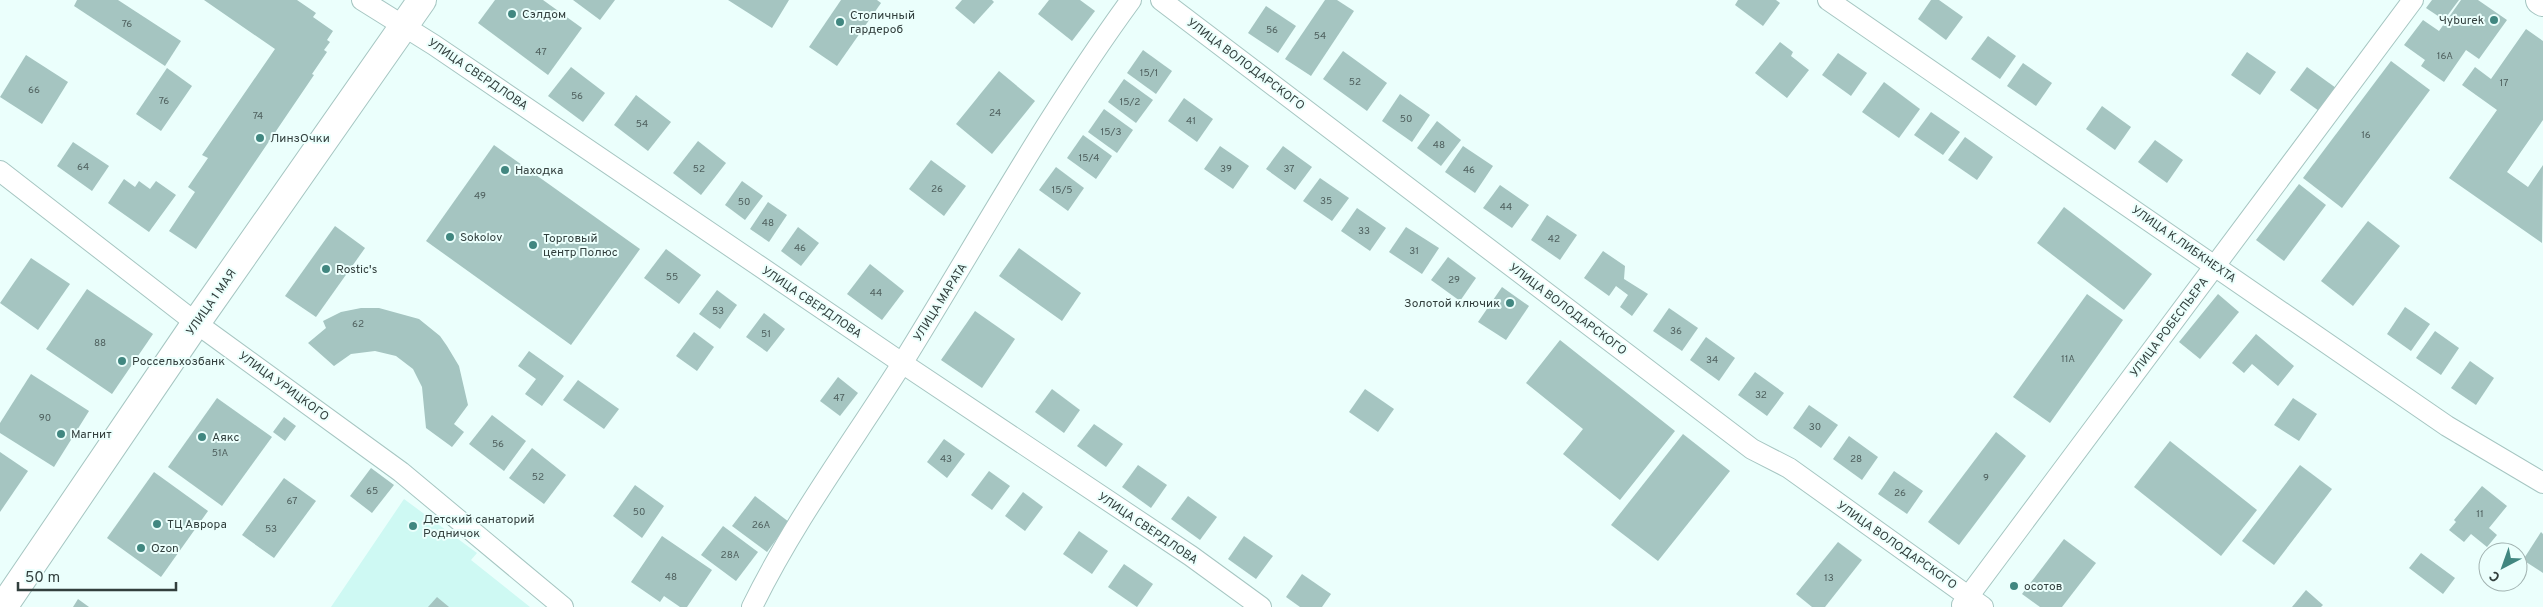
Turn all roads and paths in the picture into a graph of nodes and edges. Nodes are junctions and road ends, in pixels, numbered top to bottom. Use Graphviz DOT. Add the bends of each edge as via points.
graph roads {
  1 [pos="362,0"];
  2 [pos="422,0"];
  3 [pos="1131,0"];
  4 [pos="1161,0"];
  5 [pos="1828,0"];
  6 [pos="2413,0"];
  7 [pos="404,26"];
  8 [pos="0,171"];
  9 [pos="2215,266"];
  10 [pos="196,323"];
  11 [pos="902,363"];
  12 [pos="2543,484"];
  13 [pos="1971,603"];
  14 [pos="3,607"];
  15 [pos="563,607"];
  16 [pos="752,607"];
  17 [pos="1261,607"];
  1 -- 7 [label="street, УЛИЦА СВЕРДЛОВА"];
  2 -- 7 [label="main road, УЛИЦА 1 МАЯ"];
  3 -- 11 [label="street, УЛИЦА МАРАТА" via="1094,51"];
  4 -- 13 [label="street, УЛИЦА ВОЛОДАРСКОГО" via="1752,449 1789,468"];
  5 -- 9 [label="street, УЛИЦА К.ЛИБКНЕХТА"];
  6 -- 9 [label="street, УЛИЦА РОБЕСПЬЕРА"];
  7 -- 10 [label="main road, УЛИЦА 1 МАЯ"];
  7 -- 11 [label="street, УЛИЦА СВЕРДЛОВА"];
  8 -- 10 [label="street, УЛИЦА УРИЦКОГО"];
  9 -- 12 [label="street, УЛИЦА К.ЛИБКНЕХТА" via="2447,426"];
  9 -- 13 [label="street, УЛИЦА РОБЕСПЬЕРА"];
  10 -- 14 [label="main road, УЛИЦА 1 МАЯ"];
  10 -- 15 [label="street, УЛИЦА УРИЦКОГО" via="401,472"];
  11 -- 16 [label="street, УЛИЦА МАРАТА" via="776,559"];
  11 -- 17 [label="street, УЛИЦА СВЕРДЛОВА" via="1191,556"];
}
